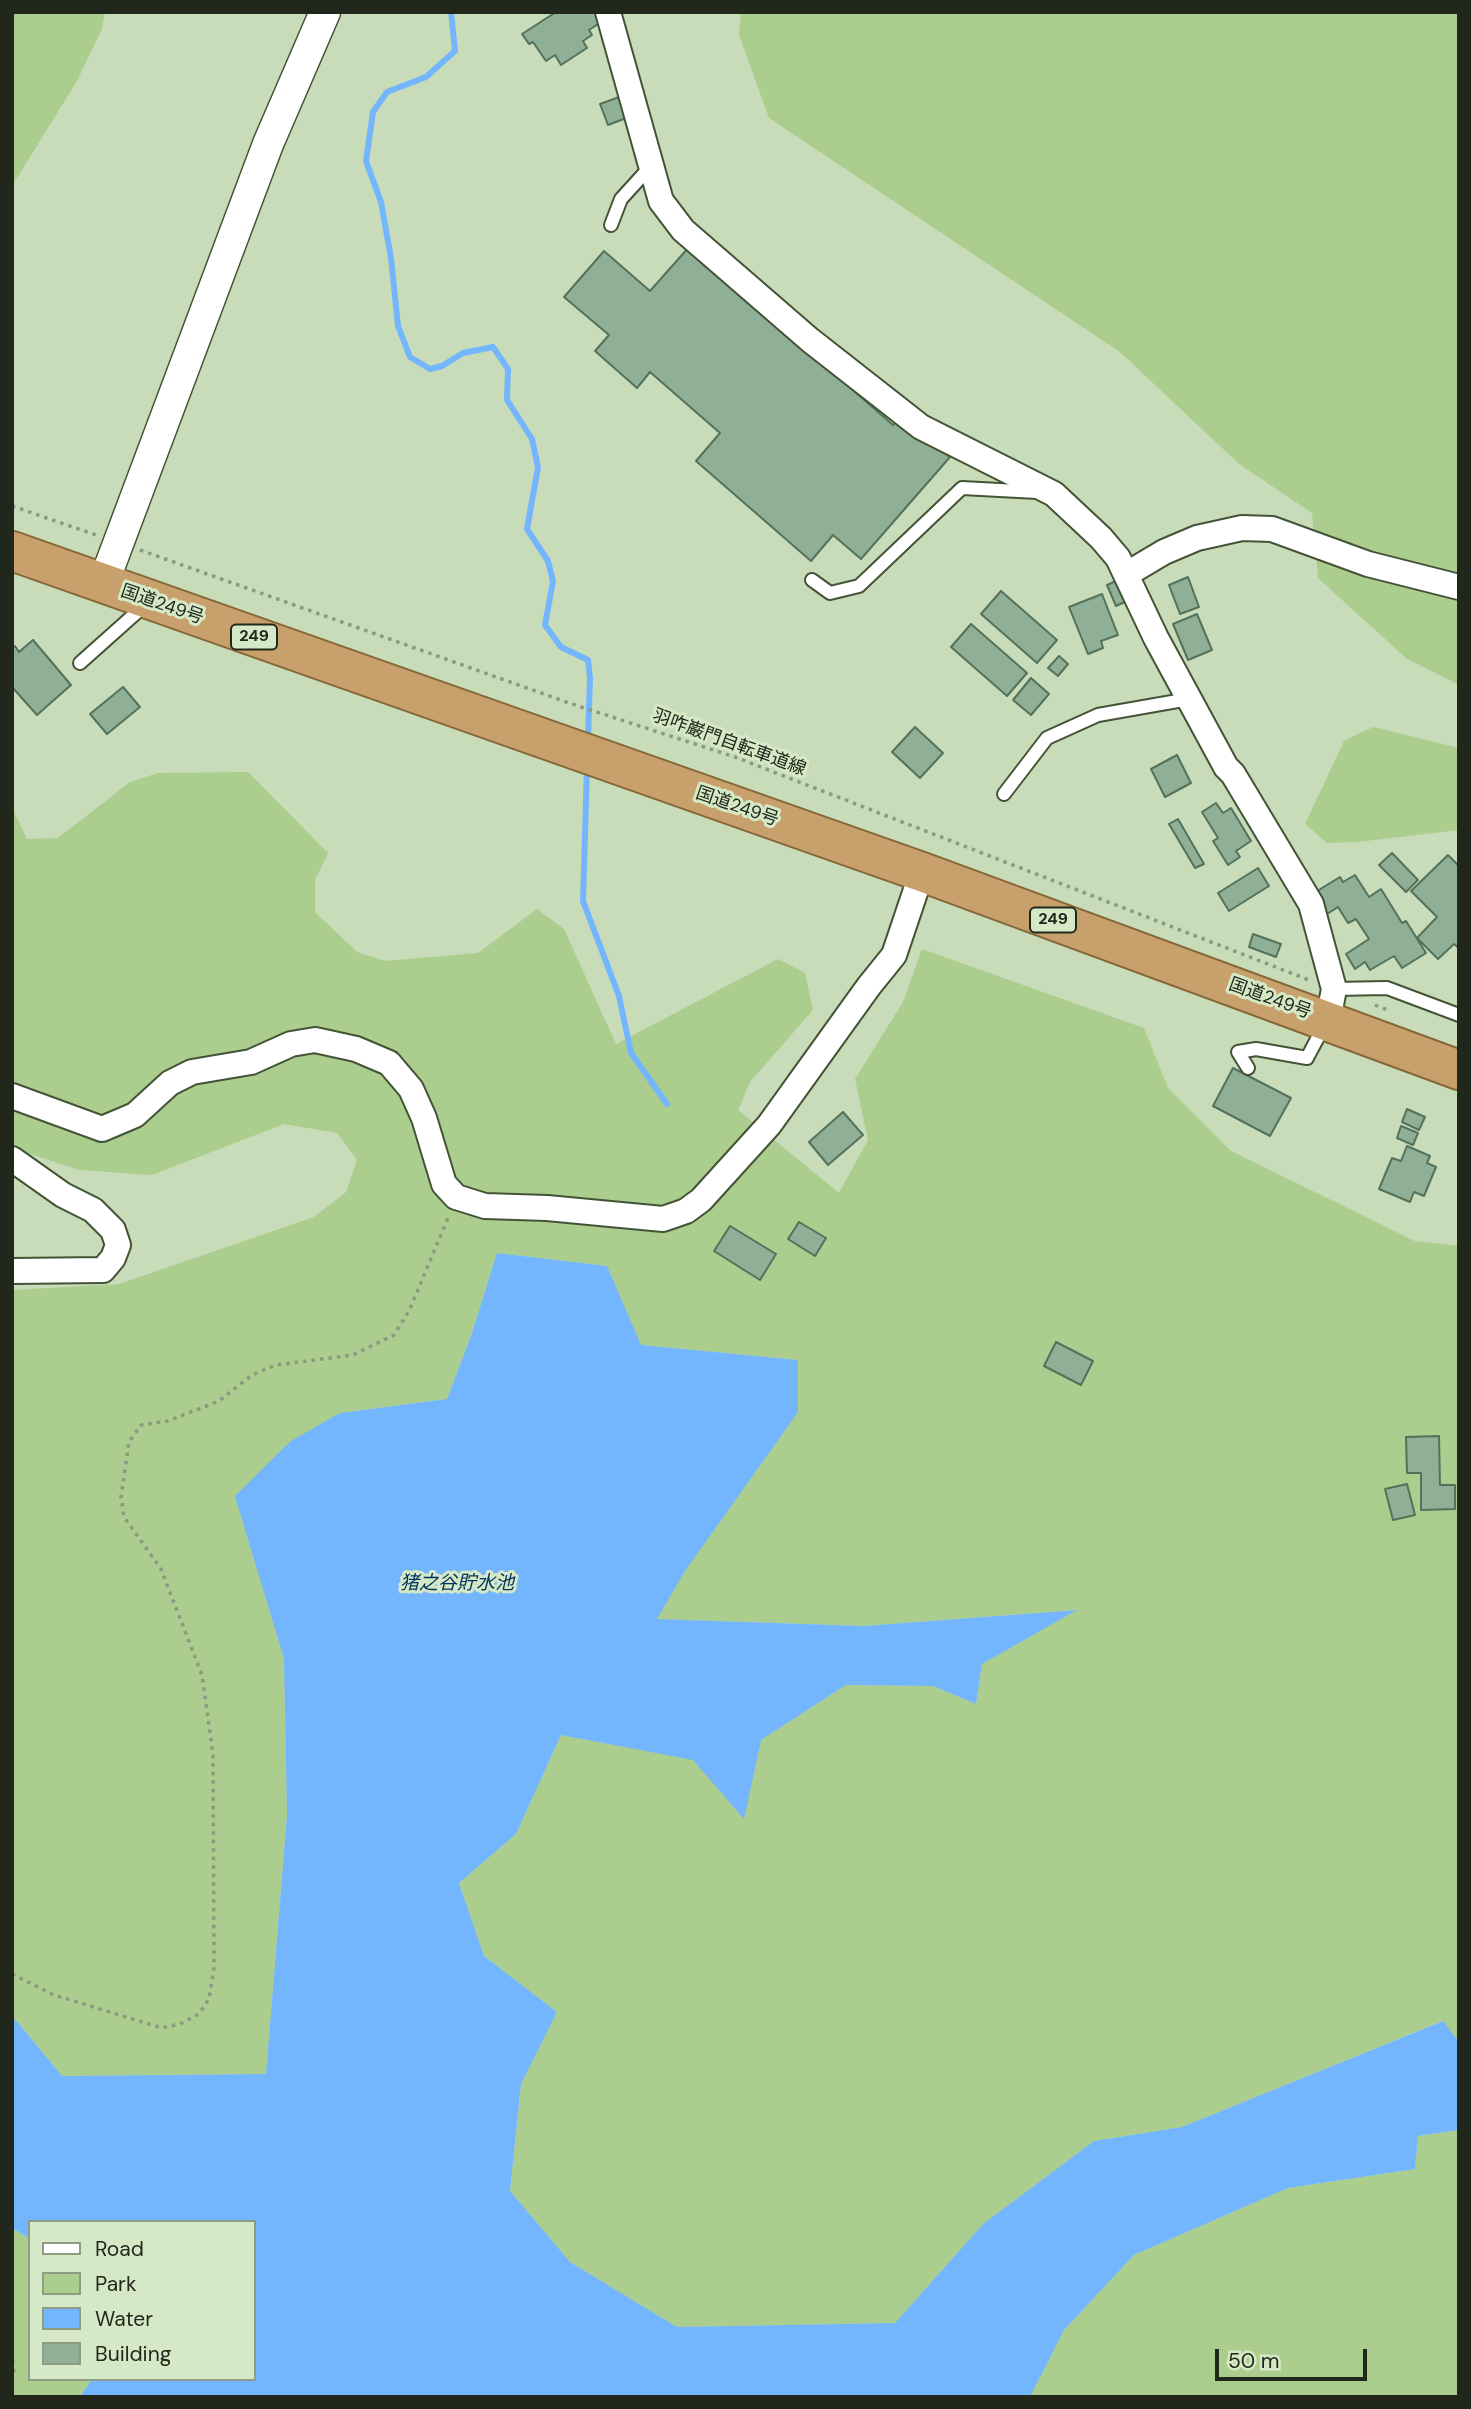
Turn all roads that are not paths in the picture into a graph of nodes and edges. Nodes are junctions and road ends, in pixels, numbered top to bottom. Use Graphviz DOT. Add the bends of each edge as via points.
graph roads {
  1 [pos="325,12"];
  2 [pos="608,12"];
  3 [pos="651,166"];
  4 [pos="611,225"];
  5 [pos="1054,494"];
  6 [pos="12,551"];
  7 [pos="1127,574"];
  8 [pos="812,580"];
  9 [pos="103,584"];
  10 [pos="1459,587"];
  11 [pos="151,600"];
  12 [pos="80,663"];
  13 [pos="1189,699"];
  14 [pos="1004,794"];
  15 [pos="922,872"];
  16 [pos="1325,997"];
  17 [pos="1459,1015"];
  18 [pos="1248,1068"];
  19 [pos="1459,1070"];
  20 [pos="12,1096"];
  21 [pos="12,1159"];
  22 [pos="12,1271"];
  1 -- 9 [label="street" via="268,144"];
  2 -- 3 [label="street"];
  3 -- 4 [label="lane" via="621,199"];
  3 -- 5 [label="street" via="661,201 682,230 810,340 921,427"];
  5 -- 7 [label="street" via="1101,538"];
  5 -- 8 [label="lane" via="962,488 859,586 830,593"];
  6 -- 9 [label="highway, 国道249号 / 249"];
  7 -- 10 [label="street" via="1197,538 1242,528 1272,529 1368,564"];
  7 -- 13 [label="street"];
  9 -- 11 [label="highway, 国道249号 / 249"];
  11 -- 12 [label="lane"];
  11 -- 15 [label="highway, 国道249号 / 249"];
  13 -- 14 [label="lane" via="1098,715 1047,738"];
  13 -- 16 [label="street" via="1311,904"];
  15 -- 16 [label="highway, 国道249号 / 249"];
  15 -- 20 [label="street" via="894,955 768,1125 701,1200 663,1219 485,1206 456,1196 444,1184 411,1089 389,1063 356,1049 315,1040 291,1044 251,1062 192,1072 170,1083 135,1115 102,1129"];
  16 -- 17 [label="lane" via="1387,988"];
  16 -- 18 [label="lane" via="1307,1059 1256,1049 1238,1052"];
  16 -- 19 [label="highway, 国道249号 / 249"];
  21 -- 22 [label="street" via="93,1210 113,1230 118,1245 103,1270"];
}
